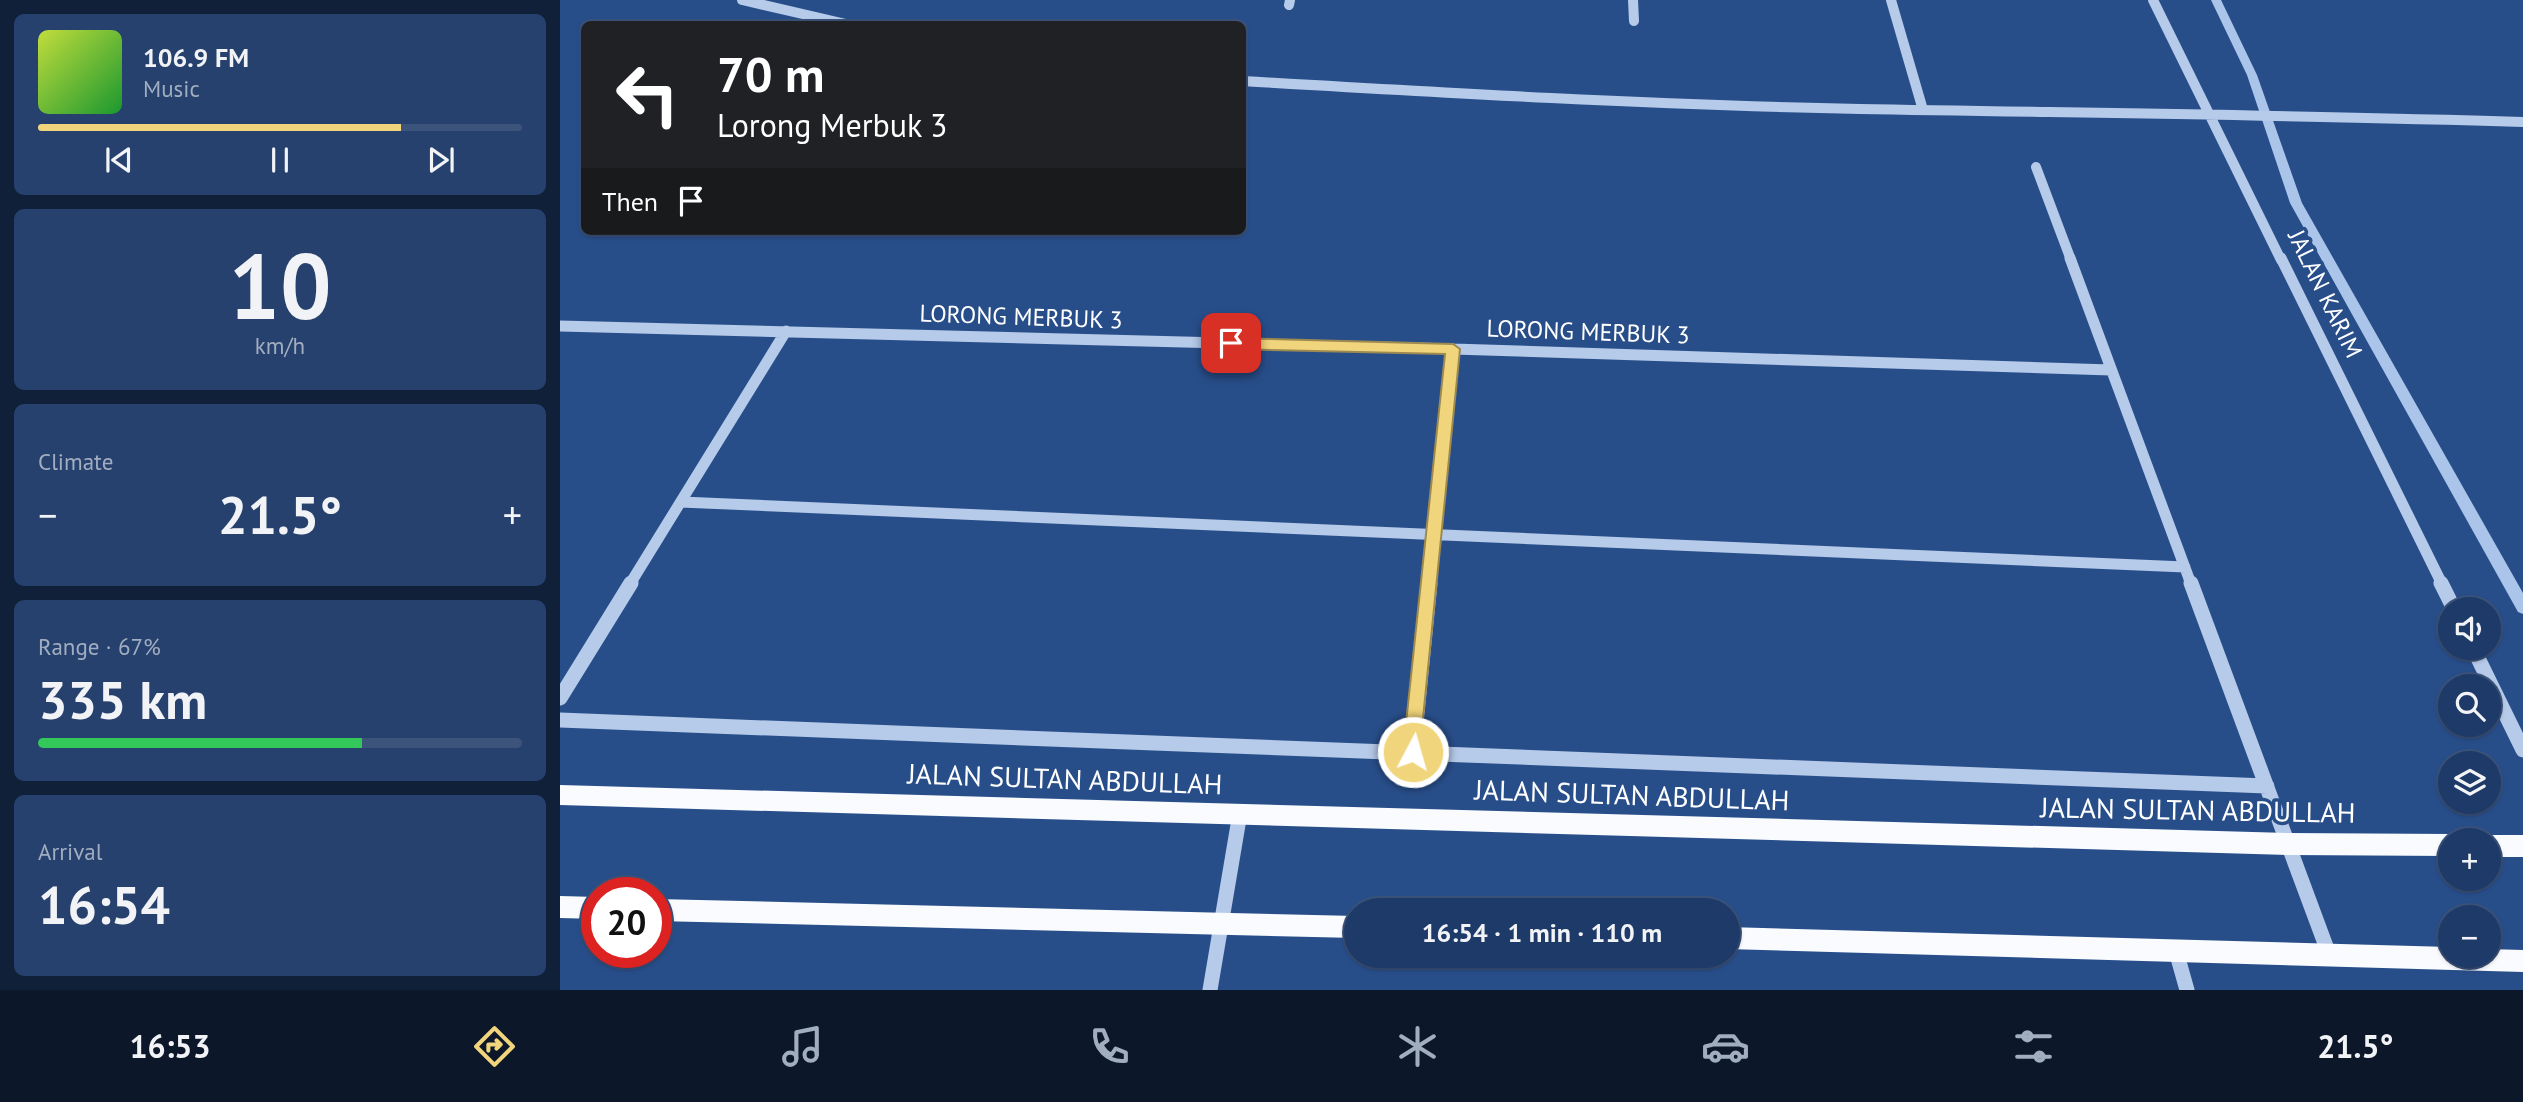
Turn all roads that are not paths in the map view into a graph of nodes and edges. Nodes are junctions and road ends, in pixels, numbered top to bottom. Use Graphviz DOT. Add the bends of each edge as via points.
graph roads {
  1 [pos="742,0"];
  2 [pos="1633,0"];
  3 [pos="1891,0"];
  4 [pos="2154,0"];
  5 [pos="833,21"];
  6 [pos="1634,21"];
  7 [pos="1246,81"];
  8 [pos="1923,110"];
  9 [pos="2211,113"];
  10 [pos="2523,122"];
  11 [pos="2036,167"];
  12 [pos="560,326"];
  13 [pos="786,331"];
  14 [pos="1453,349"];
  15 [pos="2111,370"];
  16 [pos="681,502"];
  17 [pos="1435,533"];
  18 [pos="2185,567"];
  19 [pos="2448,597"];
  20 [pos="2479,660"];
  21 [pos="560,698"];
  22 [pos="560,720"];
  23 [pos="2523,750"];
  24 [pos="1413,752"];
  25 [pos="2267,786"];
  26 [pos="560,795"];
  27 [pos="1240,813"];
  28 [pos="2289,844"];
  29 [pos="2438,845"];
  30 [pos="2501,846"];
  31 [pos="2523,846"];
  32 [pos="560,907"];
  33 [pos="581,908"];
  34 [pos="672,910"];
  35 [pos="1223,923"];
  36 [pos="1344,927"];
  37 [pos="1740,938"];
  38 [pos="2176,951"];
  39 [pos="2330,957"];
  40 [pos="2523,961"];
  41 [pos="1210,990"];
  42 [pos="2187,990"];
  1 -- 5 [label="street"];
  2 -- 6 [label="street"];
  3 -- 8 [label="street"];
  4 -- 9 [label="street, JALAN KARIM"];
  7 -- 8 [label="street" via="1571,100"];
  8 -- 9 [label="street"];
  9 -- 10 [label="street"];
  9 -- 19 [label="street, JALAN KARIM"];
  11 -- 15 [label="street"];
  12 -- 13 [label="street, LORONG MERBUK 3"];
  13 -- 14 [label="street, LORONG MERBUK 3"];
  13 -- 16 [label="street"];
  14 -- 15 [label="street, LORONG MERBUK 3"];
  14 -- 17 [label="street"];
  15 -- 18 [label="street"];
  16 -- 17 [label="street"];
  16 -- 21 [label="street"];
  17 -- 18 [label="street"];
  17 -- 24 [label="street"];
  18 -- 25 [label="street"];
  20 -- 23 [label="street"];
  22 -- 24 [label="street"];
  24 -- 25 [label="street"];
  25 -- 28 [label="street"];
  26 -- 27 [label="main road, JALAN SULTAN ABDULLAH"];
  27 -- 28 [label="main road, JALAN SULTAN ABDULLAH"];
  27 -- 35 [label="street"];
  28 -- 29 [label="main road, JALAN SULTAN ABDULLAH"];
  28 -- 39 [label="street"];
  30 -- 31 [label="main road"];
  32 -- 33 [label="main road"];
  34 -- 35 [label="main road"];
  35 -- 36 [label="main road"];
  35 -- 41 [label="street"];
  37 -- 38 [label="main road"];
  38 -- 39 [label="main road"];
  38 -- 42 [label="street"];
  39 -- 40 [label="main road"];
}
